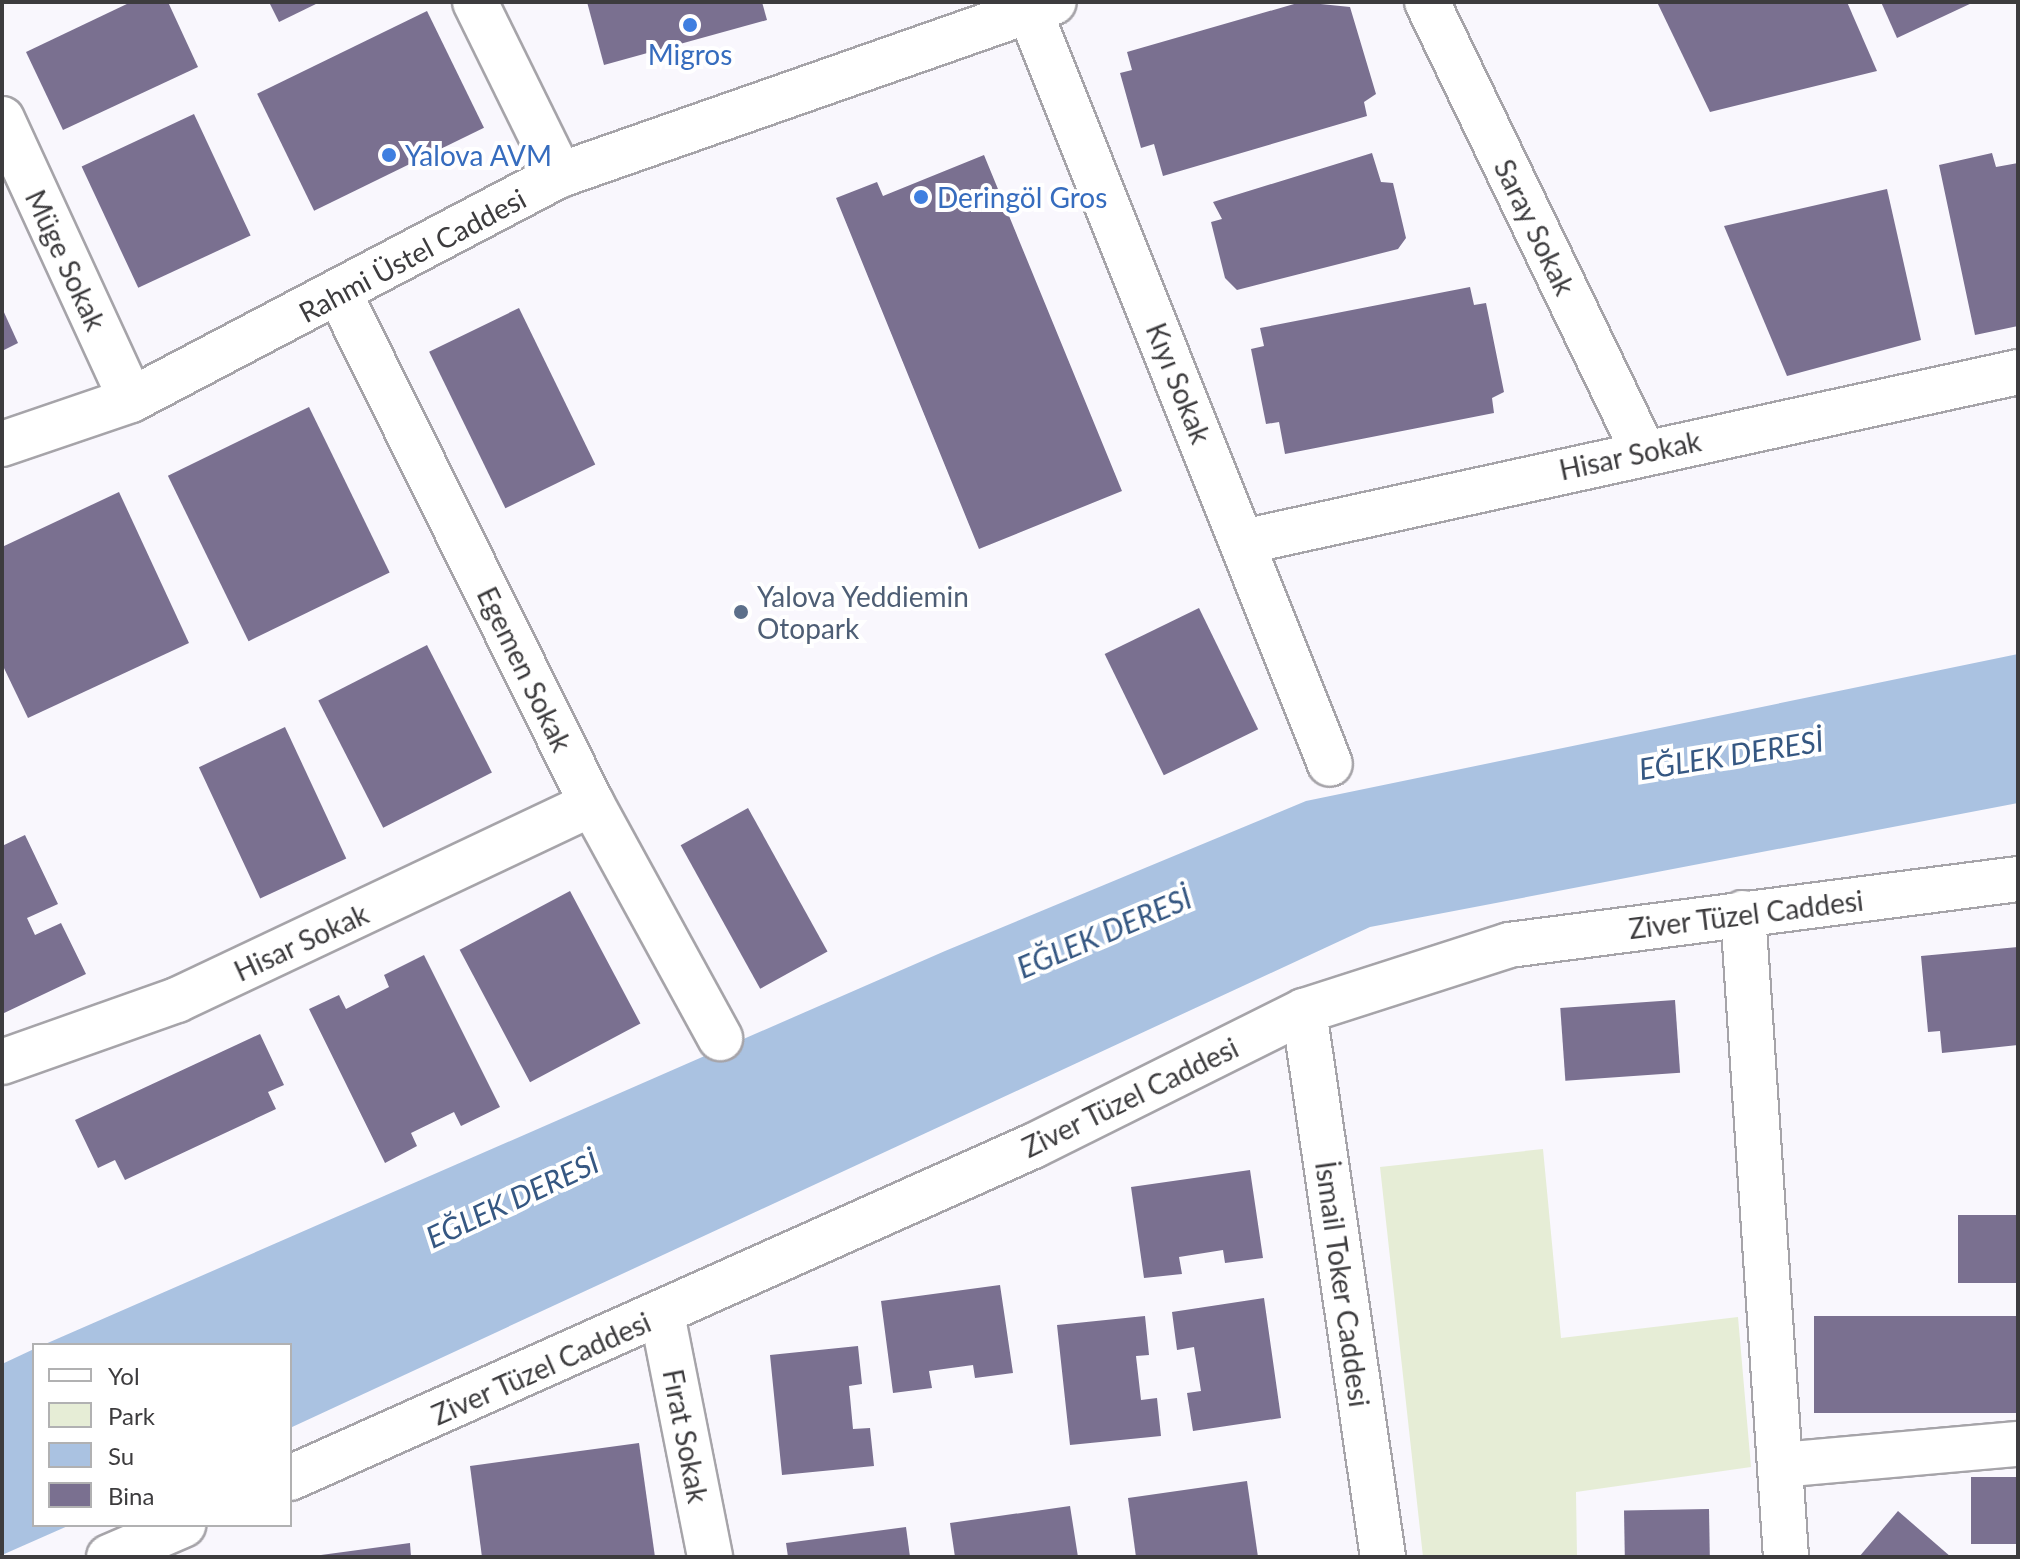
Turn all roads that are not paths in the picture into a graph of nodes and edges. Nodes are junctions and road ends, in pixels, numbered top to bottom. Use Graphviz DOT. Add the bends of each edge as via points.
graph roads {
  1 [pos="475,2"];
  2 [pos="1427,2"];
  3 [pos="1037,4"];
  4 [pos="2,119"];
  5 [pos="560,175"];
  6 [pos="340,295"];
  7 [pos="2018,372"];
  8 [pos="131,400"];
  9 [pos="2,444"];
  10 [pos="1643,451"];
  11 [pos="1243,542"];
  12 [pos="1330,764"];
  13 [pos="592,804"];
  14 [pos="2018,879"];
  15 [pos="1743,913"];
  16 [pos="1304,1011"];
  17 [pos="720,1038"];
  18 [pos="2,1062"];
  19 [pos="662,1314"];
  20 [pos="2018,1444"];
  21 [pos="1781,1465"];
  22 [pos="292,1477"];
  23 [pos="178,1527"];
  24 [pos="109,1557"];
  25 [pos="710,1557"];
  26 [pos="1383,1557"];
  27 [pos="1786,1557"];
  1 -- 5 [label="street"];
  2 -- 10 [label="street, Saray Sokak"];
  3 -- 5 [label="street, Rahmi Üstel Caddesi"];
  3 -- 11 [label="street, Kıyı Sokak"];
  4 -- 8 [label="street, Müge Sokak"];
  5 -- 6 [label="street, Rahmi Üstel Caddesi"];
  6 -- 8 [label="street, Rahmi Üstel Caddesi"];
  6 -- 13 [label="street, Egemen Sokak"];
  7 -- 10 [label="street, Hisar Sokak"];
  8 -- 9 [label="street, Rahmi Üstel Caddesi"];
  10 -- 11 [label="street, Hisar Sokak"];
  11 -- 12 [label="street, Kıyı Sokak"];
  13 -- 17 [label="street, Egemen Sokak"];
  13 -- 18 [label="street, Hisar Sokak" via="177,1000"];
  14 -- 15 [label="street, Ziver Tüzel Caddesi"];
  15 -- 16 [label="street, Ziver Tüzel Caddesi" via="1509,945"];
  15 -- 21 [label="street"];
  16 -- 19 [label="street, Ziver Tüzel Caddesi" via="1033,1146"];
  16 -- 26 [label="street, İsmail Toker Caddesi"];
  19 -- 22 [label="street, Ziver Tüzel Caddesi"];
  19 -- 25 [label="street, Fırat Sokak"];
  20 -- 21 [label="street"];
  21 -- 27 [label="street"];
  23 -- 24 [label="street"];
}
